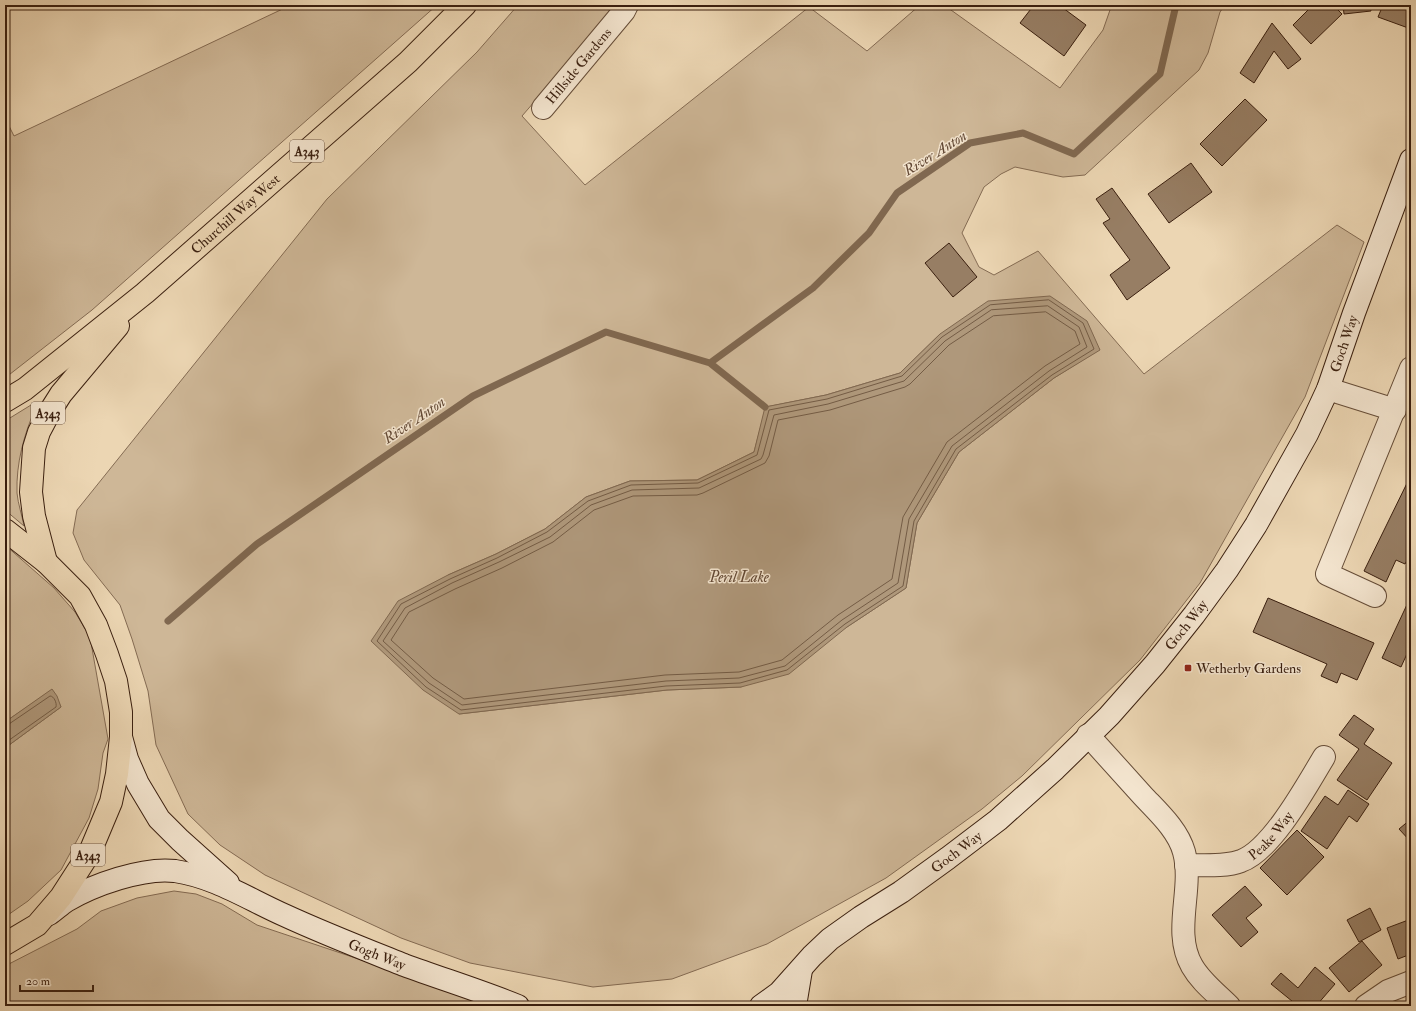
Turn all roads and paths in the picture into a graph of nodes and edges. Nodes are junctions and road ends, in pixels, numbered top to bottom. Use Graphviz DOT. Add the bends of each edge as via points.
graph roads {
  1 [pos="465,5"];
  2 [pos="627,5"];
  3 [pos="544,108"];
  4 [pos="1411,160"];
  5 [pos="145,293"];
  6 [pos="1411,368"];
  7 [pos="1328,389"];
  8 [pos="5,401"];
  9 [pos="1395,410"];
  10 [pos="5,530"];
  11 [pos="46,562"];
  12 [pos="1375,596"];
  13 [pos="1088,735"];
  14 [pos="121,737"];
  15 [pos="1324,757"];
  16 [pos="1186,865"];
  17 [pos="240,893"];
  18 [pos="36,925"];
  19 [pos="5,944"];
  20 [pos="801,970"];
  21 [pos="1411,982"];
  22 [pos="518,1006"];
  23 [pos="761,1006"];
  24 [pos="795,1006"];
  25 [pos="1228,1006"];
  26 [pos="1366,1006"];
  1 -- 5 [label="main road, Churchill Way West / A343" via="408,62"];
  2 -- 3 [label="street, Hillside Gardens"];
  4 -- 7 [label="street, Goch Way"];
  5 -- 8 [label="main road, Churchill Way West / A343" via="25,389"];
  5 -- 11 [label="main road, Churchill Way West / A343" via="61,394 39,432 34,448 31,492 34,516"];
  6 -- 9 [label="street"];
  7 -- 9 [label="street"];
  7 -- 13 [label="street, Goch Way" via="1282,480 1228,570 1155,664 1109,716"];
  9 -- 12 [label="street" via="1327,574"];
  10 -- 11 [label="main road, A343"];
  11 -- 14 [label="main road, A343" via="80,596 96,624 116,681 122,712"];
  13 -- 16 [label="street" via="1177,836"];
  13 -- 20 [label="street, Goch Way" via="998,820 901,892 830,939"];
  14 -- 17 [label="street, Gogh Way" via="138,784 159,819"];
  14 -- 18 [label="main road, A343" via="111,802 93,846 61,897"];
  15 -- 16 [label="street, Peake Way" via="1282,824 1259,850 1241,861 1217,865"];
  16 -- 25 [label="street" via="1184,941 1187,955 1200,978"];
  17 -- 18 [label="street, Gogh Way" via="201,877 175,871 152,871 127,876 66,901"];
  17 -- 22 [label="street, Gogh Way" via="284,915 404,964"];
  18 -- 19 [label="main road, A343"];
  20 -- 23 [label="street, Goch Way" via="779,993"];
  20 -- 24 [label="street, Goch Way"];
  21 -- 26 [label="street" via="1388,991"];
}
